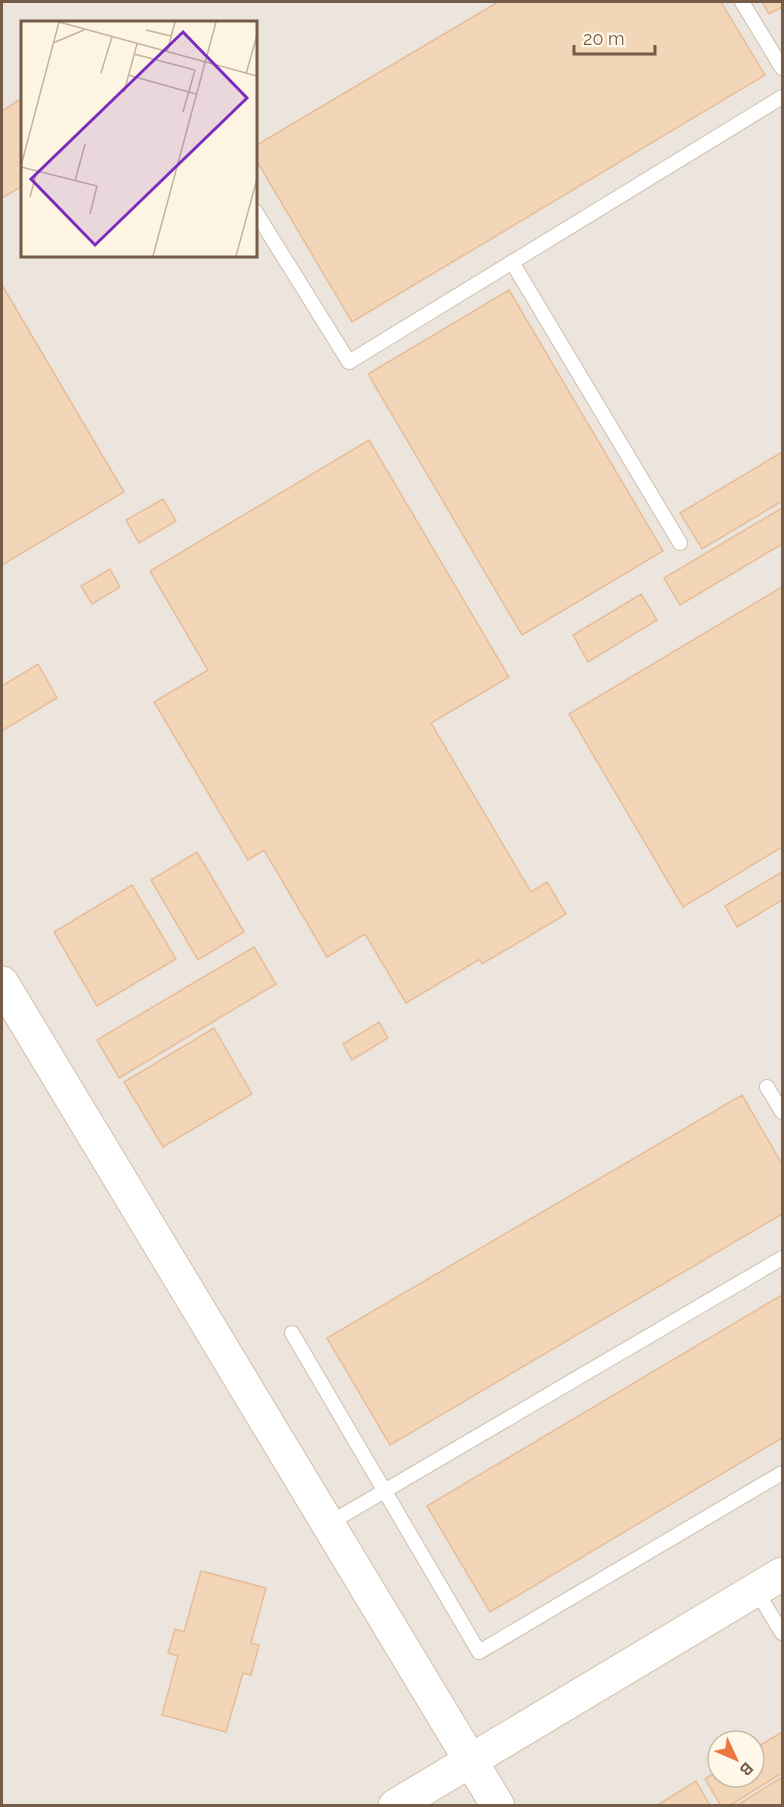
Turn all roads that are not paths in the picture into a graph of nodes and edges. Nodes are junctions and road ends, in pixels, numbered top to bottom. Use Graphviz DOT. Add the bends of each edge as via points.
graph roads {
  1 [pos="742,2"];
  2 [pos="783,68"];
  3 [pos="783,97"];
  4 [pos="256,213"];
  5 [pos="512,262"];
  6 [pos="680,543"];
  7 [pos="2,983"];
  8 [pos="767,1087"];
  9 [pos="783,1112"];
  10 [pos="783,1258"];
  11 [pos="292,1333"];
  12 [pos="783,1473"];
  13 [pos="385,1491"];
  14 [pos="328,1524"];
  15 [pos="769,1582"];
  16 [pos="783,1633"];
  17 [pos="471,1760"];
  18 [pos="395,1806"];
  19 [pos="498,1806"];
  1 -- 2 [label="lane"];
  3 -- 5 [label="lane"];
  4 -- 5 [label="lane" via="349,362"];
  5 -- 6 [label="lane"];
  7 -- 14 [label="street"];
  8 -- 9 [label="lane"];
  10 -- 13 [label="lane"];
  11 -- 13 [label="lane"];
  12 -- 13 [label="lane" via="479,1652"];
  13 -- 14 [label="lane"];
  14 -- 17 [label="street"];
  15 -- 16 [label="lane"];
  15 -- 17 [label="street"];
  17 -- 18 [label="street"];
  17 -- 19 [label="street"];
}
